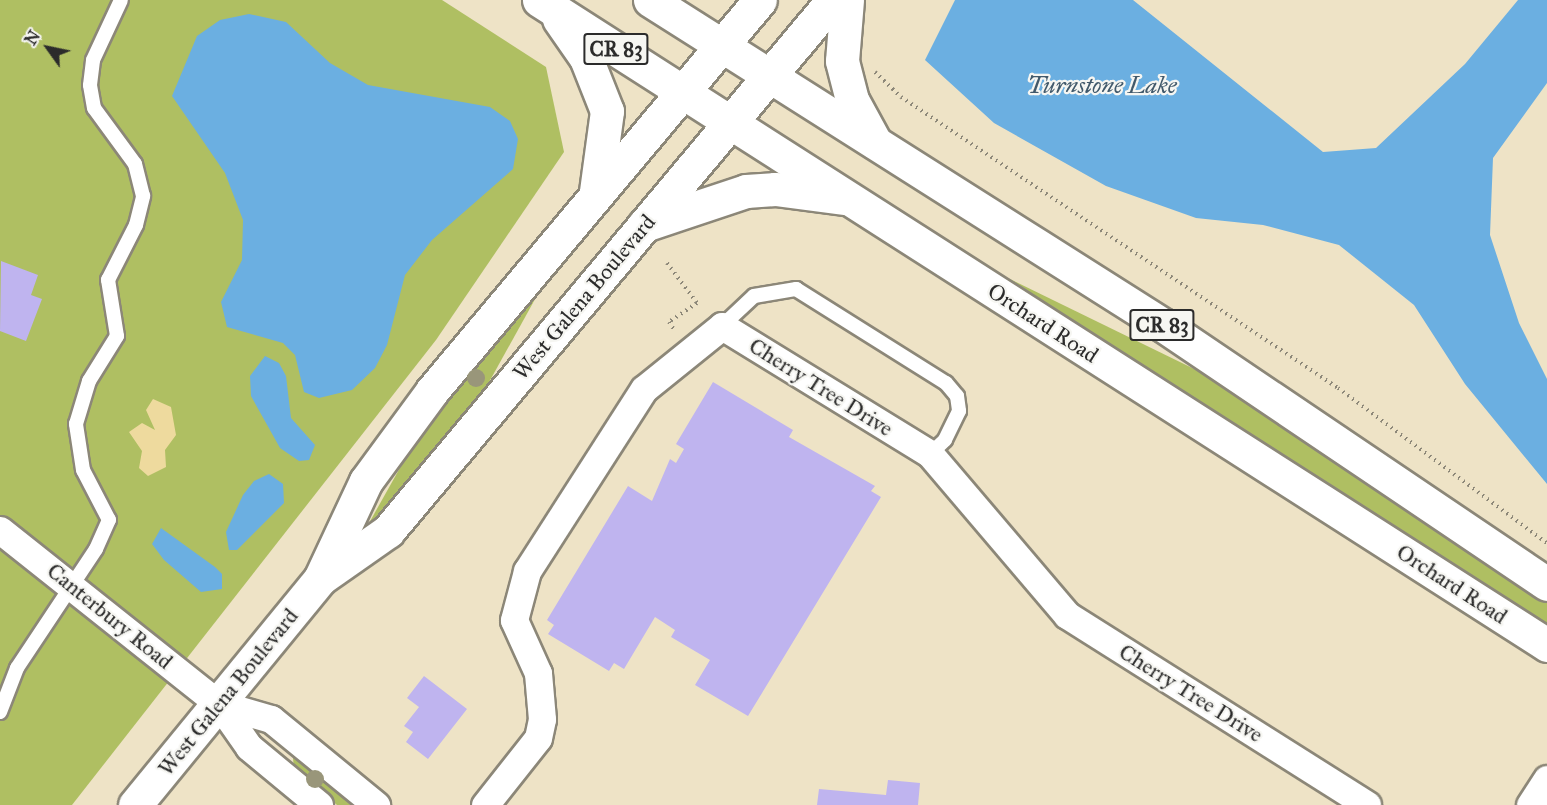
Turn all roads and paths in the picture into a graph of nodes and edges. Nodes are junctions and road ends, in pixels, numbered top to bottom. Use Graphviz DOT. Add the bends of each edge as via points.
graph roads {
  1 [pos="121,0"];
  2 [pos="650,0"];
  3 [pos="760,0"];
  4 [pos="833,0"];
  5 [pos="847,0"];
  6 [pos="545,4"];
  7 [pos="720,45"];
  8 [pos="870,64"];
  9 [pos="769,76"];
  10 [pos="681,90"];
  11 [pos="732,122"];
  12 [pos="877,146"];
  13 [pos="597,191"];
  14 [pos="847,198"];
  15 [pos="644,225"];
  16 [pos="667,263"];
  17 [pos="722,326"];
  18 [pos="676,333"];
  19 [pos="930,454"];
  20 [pos="0,530"];
  21 [pos="1547,543"];
  22 [pos="320,579"];
  23 [pos="1547,584"];
  24 [pos="72,586"];
  25 [pos="1547,645"];
  26 [pos="219,704"];
  27 [pos="0,712"];
  28 [pos="1547,779"];
  29 [pos="135,805"];
  30 [pos="319,805"];
  31 [pos="376,805"];
  32 [pos="485,805"];
  33 [pos="1367,805"];
  34 [pos="1530,805"];
  1 -- 24 [label="lane" via="93,60 91,96 135,164 142,196 136,225 108,280 117,336 89,381 77,414 83,470 109,520"];
  2 -- 7 [label="main road, CR 83"];
  3 -- 7 [label="main road, West Galena Boulevard"];
  4 -- 9 [label="main road, West Galena Boulevard"];
  5 -- 12 [label="main road" via="842,61 852,100"];
  6 -- 10 [label="main road, Orchard Road / CR 83"];
  6 -- 13 [label="main road" via="586,58 604,103"];
  7 -- 9 [label="main road, CR 83"];
  7 -- 10 [label="main road, West Galena Boulevard"];
  8 -- 21 [label="path" via="901,97 1338,388"];
  9 -- 11 [label="main road, West Galena Boulevard"];
  9 -- 12 [label="main road, CR 83"];
  10 -- 11 [label="main road, Orchard Road / CR 83"];
  10 -- 13 [label="main road, West Galena Boulevard"];
  11 -- 14 [label="main road, Orchard Road / CR 83"];
  11 -- 15 [label="main road, West Galena Boulevard"];
  12 -- 23 [label="main road, CR 83" via="1163,325"];
  13 -- 22 [label="main road, West Galena Boulevard" via="432,391 366,481"];
  14 -- 15 [label="main road" via="775,189 746,191"];
  14 -- 25 [label="main road, Orchard Road / CR 83"];
  15 -- 22 [label="main road, West Galena Boulevard" via="388,531"];
  16 -- 18 [label="path" via="697,303 669,322"];
  17 -- 19 [label="street, Cherry Tree Drive"];
  17 -- 19 [label="lane" via="754,296 795,289 946,383 957,396 959,411 945,440"];
  17 -- 32 [label="street, Cherry Tree Drive" via="644,388 527,571 514,620 538,673 542,719 538,738"];
  19 -- 33 [label="street, Cherry Tree Drive" via="1067,615"];
  20 -- 24 [label="street, Canterbury Road"];
  22 -- 26 [label="main road, West Galena Boulevard"];
  24 -- 26 [label="street, Canterbury Road"];
  24 -- 27 [label="lane" via="17,668"];
  26 -- 29 [label="main road, West Galena Boulevard"];
  26 -- 30 [label="street" via="249,747"];
  26 -- 31 [label="street" via="271,719"];
  28 -- 34 [label="street"];
}
